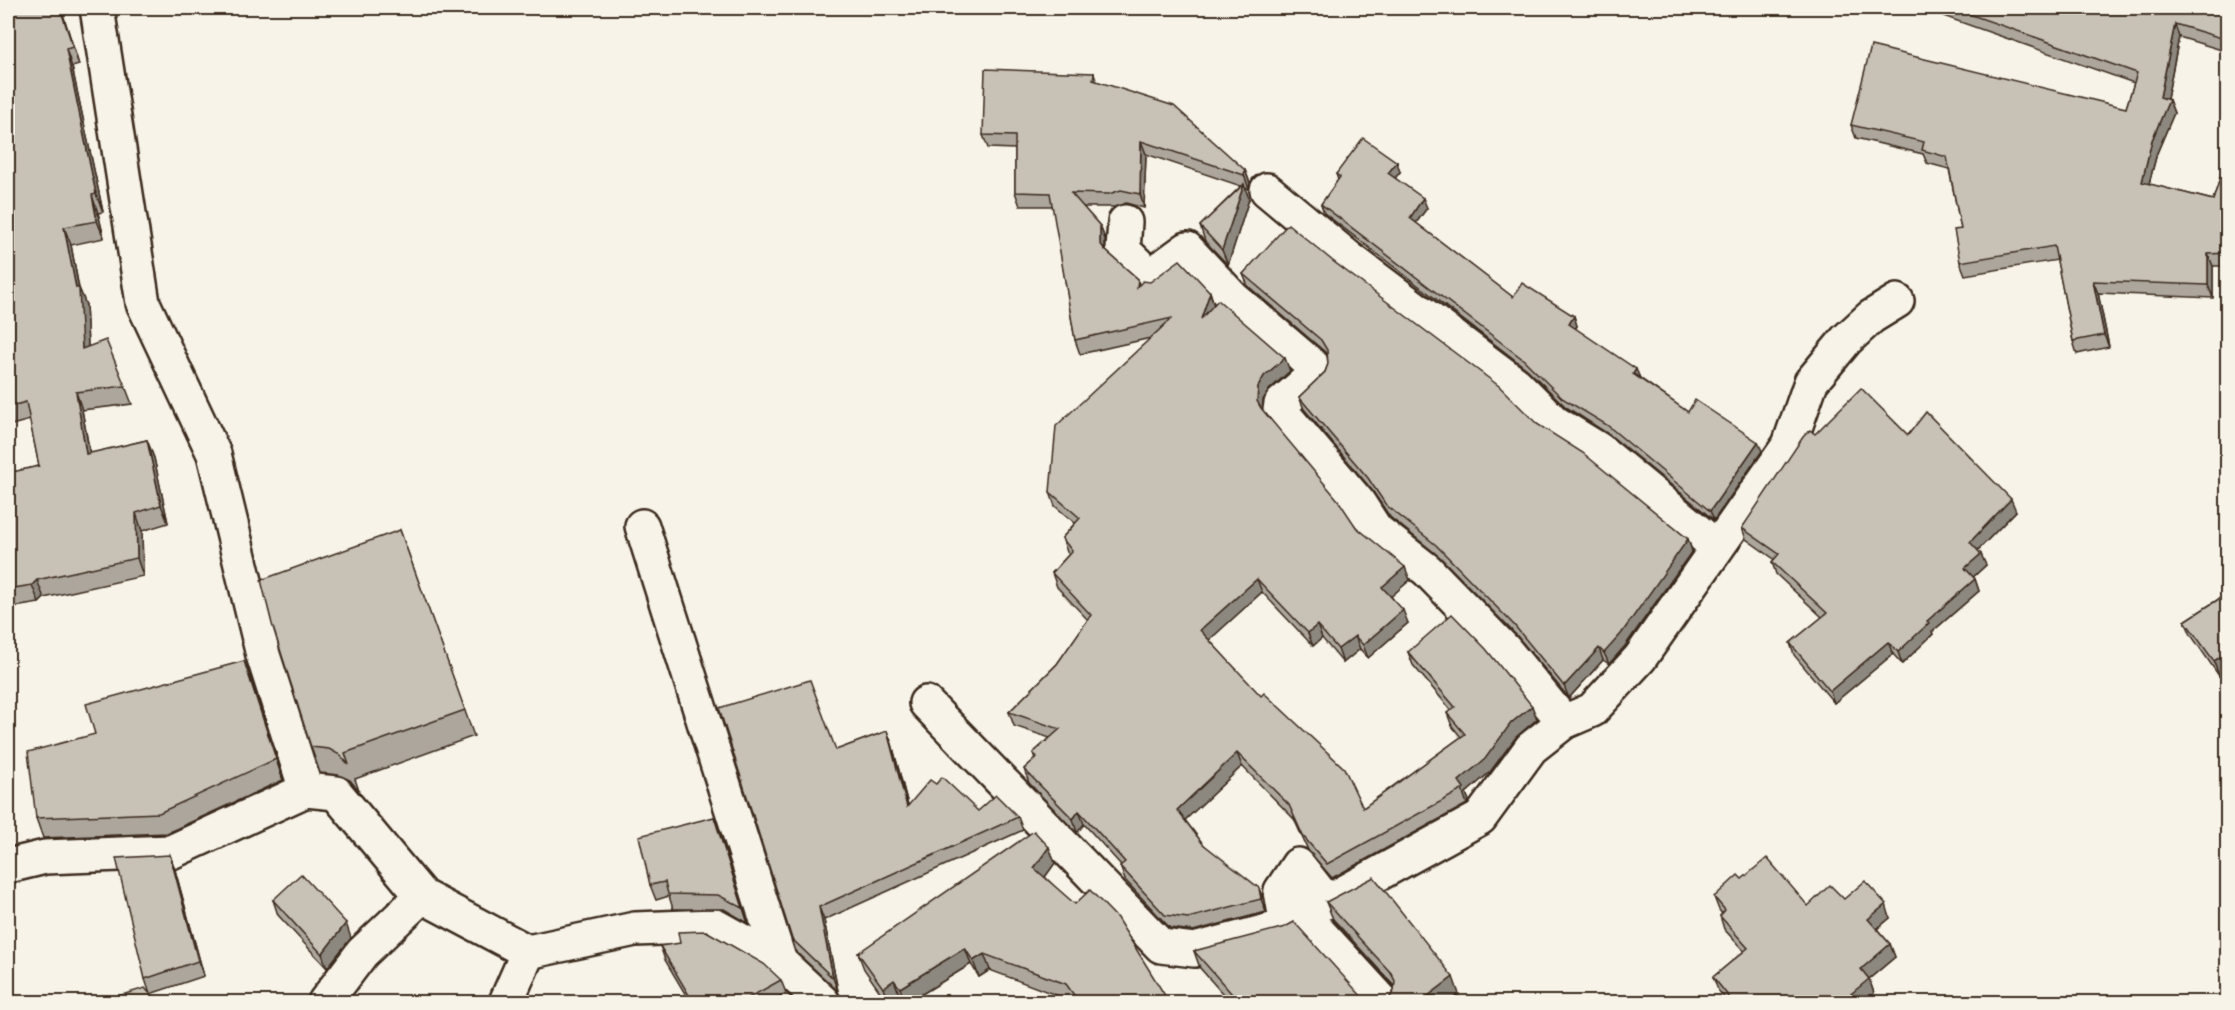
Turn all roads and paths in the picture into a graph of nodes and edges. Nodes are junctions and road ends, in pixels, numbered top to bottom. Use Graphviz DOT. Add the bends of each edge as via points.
graph roads {
  1 [pos="97,8"];
  2 [pos="1267,190"];
  3 [pos="1125,222"];
  4 [pos="1897,301"];
  5 [pos="642,526"];
  6 [pos="1717,547"];
  7 [pos="926,704"];
  8 [pos="1564,722"];
  9 [pos="306,790"];
  10 [pos="8,866"];
  11 [pos="1281,891"];
  12 [pos="422,896"];
  13 [pos="528,952"];
  14 [pos="780,962"];
  15 [pos="326,1002"];
  16 [pos="507,1002"];
  17 [pos="823,1002"];
  18 [pos="1383,1002"];
  1 -- 9 [label="street" via="143,303 214,454 263,655"];
  2 -- 6 [label="street" via="1350,259 1516,384 1554,422 1598,448"];
  3 -- 8 [label="street" via="1123,250 1150,276 1187,249 1233,298 1313,366 1314,372 1281,404 1280,410 1358,502 1376,530 1427,570 1505,650"];
  4 -- 6 [label="street" via="1871,317 1846,340 1811,382 1789,445"];
  5 -- 14 [label="street"];
  6 -- 8 [label="street" via="1640,658 1592,710"];
  7 -- 11 [label="street" via="1161,946 1194,950 1287,926"];
  8 -- 11 [label="street" via="1531,748 1480,818 1328,902 1298,865"];
  9 -- 10 [label="street" via="171,852 45,857"];
  9 -- 12 [label="street" via="336,793"];
  11 -- 18 [label="street"];
  12 -- 13 [label="street"];
  12 -- 15 [label="street" via="362,953"];
  13 -- 14 [label="street" via="635,929 715,926"];
  13 -- 16 [label="street"];
  14 -- 17 [label="street"];
}
